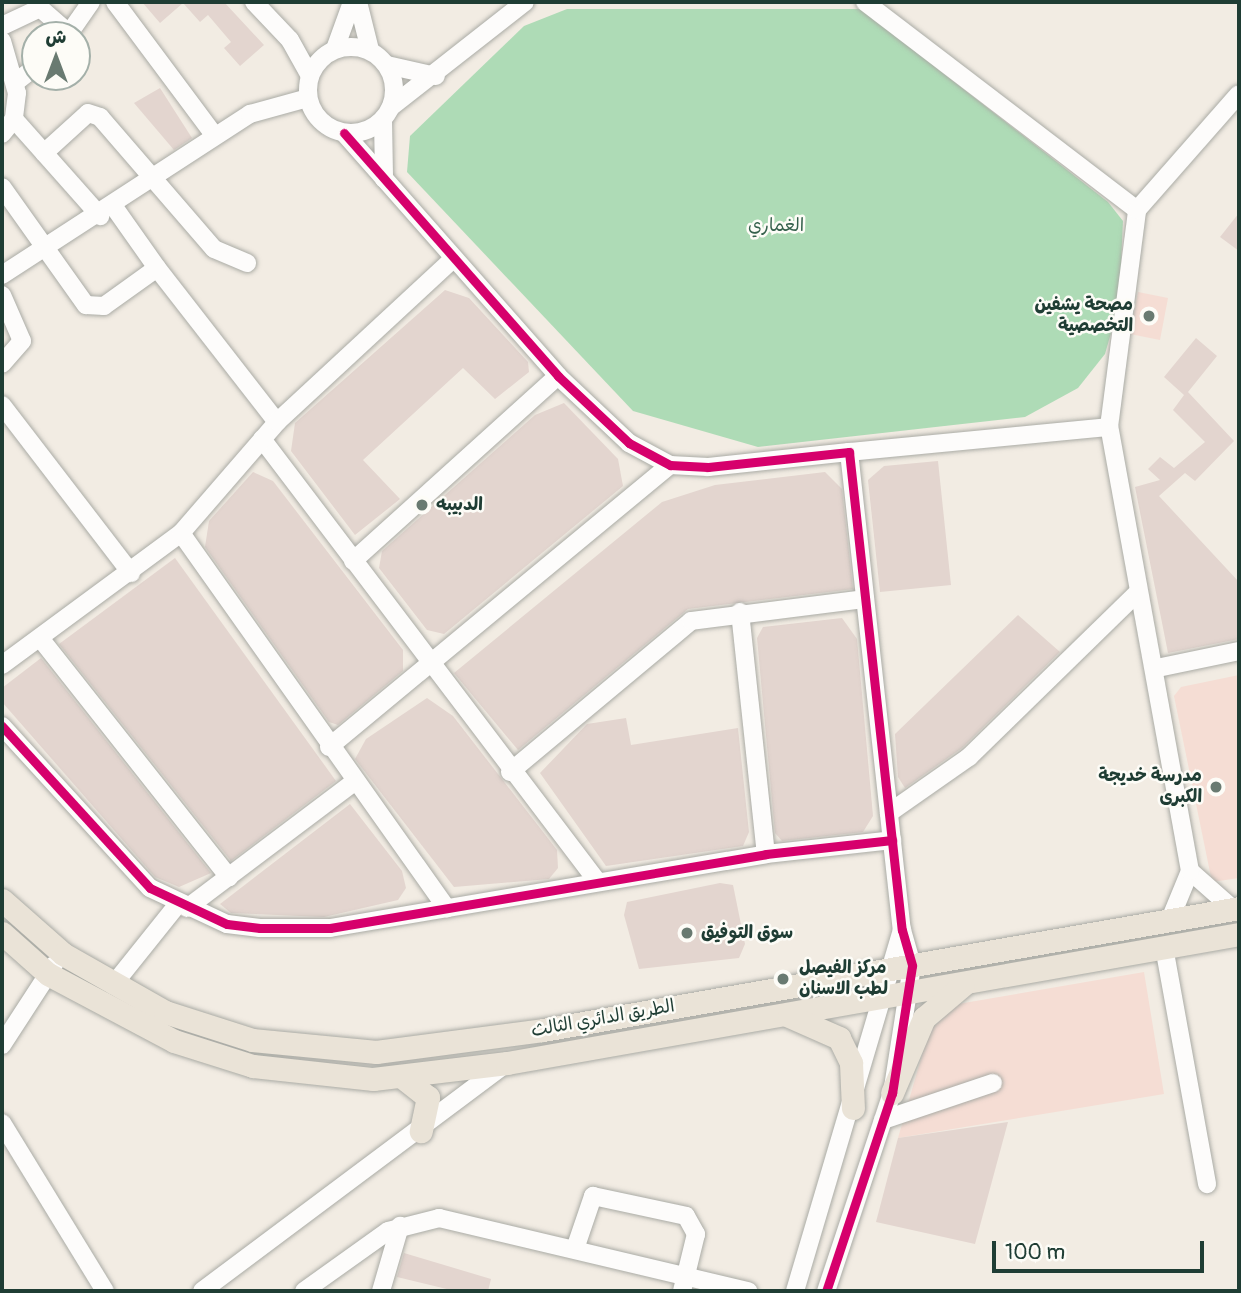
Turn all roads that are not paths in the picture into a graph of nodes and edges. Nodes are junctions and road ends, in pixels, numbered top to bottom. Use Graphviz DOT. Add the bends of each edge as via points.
graph roads {
  1 [pos="92,2"];
  2 [pos="115,2"];
  3 [pos="254,2"];
  4 [pos="352,2"];
  5 [pos="358,2"];
  6 [pos="525,2"];
  7 [pos="865,2"];
  8 [pos="54,21"];
  9 [pos="78,21"];
  10 [pos="2,26"];
  11 [pos="290,40"];
  12 [pos="2,41"];
  13 [pos="370,50"];
  14 [pos="329,53"];
  15 [pos="387,65"];
  16 [pos="310,76"];
  17 [pos="436,76"];
  18 [pos="21,78"];
  19 [pos="16,82"];
  20 [pos="1239,94"];
  21 [pos="308,98"];
  22 [pos="387,113"];
  23 [pos="14,119"];
  24 [pos="344,133"];
  25 [pos="2,134"];
  26 [pos="215,136"];
  27 [pos="44,153"];
  28 [pos="158,178"];
  29 [pos="384,179"];
  30 [pos="2,187"];
  31 [pos="1138,210"];
  32 [pos="107,211"];
  33 [pos="43,251"];
  34 [pos="454,258"];
  35 [pos="247,263"];
  36 [pos="157,268"];
  37 [pos="2,275"];
  38 [pos="2,295"];
  39 [pos="2,364"];
  40 [pos="558,376"];
  41 [pos="2,405"];
  42 [pos="277,422"];
  43 [pos="1109,427"];
  44 [pos="262,439"];
  45 [pos="849,452"];
  46 [pos="670,465"];
  47 [pos="181,533"];
  48 [pos="353,561"];
  49 [pos="131,573"];
  50 [pos="1137,593"];
  51 [pos="865,599"];
  52 [pos="740,612"];
  53 [pos="40,638"];
  54 [pos="1239,651"];
  55 [pos="2,665"];
  56 [pos="429,666"];
  57 [pos="1157,668"];
  58 [pos="2,726"];
  59 [pos="329,747"];
  60 [pos="510,772"];
  61 [pos="354,782"];
  62 [pos="889,813"];
  63 [pos="892,840"];
  64 [pos="766,854"];
  65 [pos="1190,871"];
  66 [pos="229,877"];
  67 [pos="597,881"];
  68 [pos="2,900"];
  69 [pos="183,906"];
  70 [pos="447,908"];
  71 [pos="1236,909"];
  72 [pos="1169,922"];
  73 [pos="2,933"];
  74 [pos="1239,934"];
  75 [pos="1164,947"];
  76 [pos="62,954"];
  77 [pos="901,967"];
  78 [pos="48,974"];
  79 [pos="972,981"];
  80 [pos="113,985"];
  81 [pos="909,992"];
  82 [pos="884,996"];
  83 [pos="776,1014"];
  84 [pos="2,1045"];
  85 [pos="507,1063"];
  86 [pos="402,1077"];
  87 [pos="993,1083"];
  88 [pos="892,1093"];
  89 [pos="853,1108"];
  90 [pos="883,1120"];
  91 [pos="2,1123"];
  92 [pos="421,1130"];
  93 [pos="1207,1184"];
  94 [pos="400,1226"];
  95 [pos="576,1246"];
  96 [pos="361,1250"];
  97 [pos="390,1262"];
  98 [pos="684,1283"];
  99 [pos="323,1284"];
  100 [pos="104,1291"];
  101 [pos="202,1291"];
  102 [pos="304,1291"];
  103 [pos="381,1291"];
  104 [pos="748,1291"];
  105 [pos="795,1291"];
  106 [pos="827,1291"];
  1 -- 9 [label="street"];
  2 -- 26 [label="street"];
  3 -- 11 [label="street"];
  4 -- 14 [label="street"];
  5 -- 13 [label="street"];
  6 -- 17 [label="street"];
  7 -- 31 [label="street"];
  8 -- 10 [label="street" via="40,8"];
  11 -- 14 [label="street"];
  11 -- 16 [label="street"];
  12 -- 19 [label="street"];
  13 -- 14 [label="street"];
  13 -- 15 [label="street"];
  14 -- 16 [label="street"];
  15 -- 17 [label="street"];
  15 -- 22 [label="street" via="394,85"];
  16 -- 21 [label="street"];
  17 -- 22 [label="street"];
  18 -- 19 [label="street"];
  19 -- 23 [label="street"];
  20 -- 31 [label="street"];
  21 -- 24 [label="street" via="320,121"];
  21 -- 26 [label="street" via="263,108"];
  22 -- 24 [label="street"];
  22 -- 29 [label="street"];
  23 -- 25 [label="street"];
  23 -- 27 [label="street"];
  24 -- 29 [label="street"];
  26 -- 28 [label="street"];
  27 -- 28 [label="street" via="93,113"];
  27 -- 32 [label="street"];
  28 -- 32 [label="street"];
  28 -- 35 [label="street" via="214,249"];
  29 -- 34 [label="street"];
  30 -- 33 [label="street"];
  31 -- 43 [label="street"];
  32 -- 33 [label="street"];
  32 -- 36 [label="street"];
  33 -- 36 [label="street" via="94,309"];
  33 -- 37 [label="street"];
  34 -- 40 [label="street"];
  34 -- 42 [label="street"];
  36 -- 42 [label="street"];
  38 -- 39 [label="street" via="22,341"];
  40 -- 46 [label="street" via="629,443"];
  40 -- 48 [label="street"];
  41 -- 49 [label="street"];
  42 -- 44 [label="street"];
  43 -- 45 [label="street"];
  43 -- 50 [label="street"];
  44 -- 47 [label="street"];
  44 -- 48 [label="street"];
  45 -- 46 [label="street"];
  45 -- 51 [label="street"];
  46 -- 56 [label="street"];
  47 -- 49 [label="street"];
  47 -- 59 [label="street"];
  48 -- 56 [label="street"];
  49 -- 53 [label="street"];
  50 -- 57 [label="street"];
  50 -- 62 [label="street" via="969,757"];
  51 -- 52 [label="street"];
  51 -- 62 [label="street"];
  52 -- 60 [label="street" via="691,621"];
  52 -- 64 [label="street"];
  53 -- 55 [label="street"];
  53 -- 66 [label="street"];
  54 -- 57 [label="street"];
  56 -- 59 [label="street"];
  56 -- 60 [label="street"];
  57 -- 65 [label="street"];
  58 -- 69 [label="street" via="126,865"];
  59 -- 61 [label="street"];
  60 -- 67 [label="street"];
  61 -- 66 [label="street"];
  61 -- 70 [label="street"];
  62 -- 63 [label="street"];
  63 -- 64 [label="street"];
  63 -- 77 [label="street" via="902,929"];
  64 -- 67 [label="street"];
  65 -- 71 [label="street"];
  65 -- 72 [label="street"];
  66 -- 69 [label="street"];
  67 -- 70 [label="street"];
  68 -- 76 [label="main road, الطريق الدائري الثالث"];
  69 -- 70 [label="street" via="228,924 298,930"];
  69 -- 80 [label="street"];
  71 -- 72 [label="main road, الطريق الدائري الثالث"];
  72 -- 77 [label="main road, الطريق الدائري الثالث"];
  73 -- 78 [label="main road, الطريق الدائري الثالث"];
  74 -- 75 [label="main road, الطريق الدائري الثالث"];
  75 -- 79 [label="main road, الطريق الدائري الثالث"];
  75 -- 93 [label="street"];
  76 -- 78 [label="street"];
  76 -- 80 [label="main road, الطريق الدائري الثالث"];
  77 -- 80 [label="main road, الطريق الدائري الثالث" via="543,1031 376,1052 252,1040 164,1012"];
  77 -- 81 [label="street"];
  77 -- 82 [label="street"];
  78 -- 84 [label="street"];
  78 -- 86 [label="main road, الطريق الدائري الثالث" via="143,1029 253,1066 305,1075"];
  79 -- 81 [label="main road, الطريق الدائري الثالث"];
  79 -- 88 [label="main road" via="924,1018"];
  81 -- 82 [label="main road, الطريق الدائري الثالث"];
  81 -- 88 [label="street"];
  82 -- 83 [label="main road, الطريق الدائري الثالث"];
  82 -- 89 [label="street"];
  83 -- 85 [label="main road, الطريق الدائري الثالث"];
  83 -- 89 [label="main road" via="813,1021 839,1038 851,1063"];
  85 -- 86 [label="main road, الطريق الدائري الثالث"];
  85 -- 92 [label="street"];
  86 -- 92 [label="main road" via="428,1097"];
  87 -- 90 [label="street"];
  88 -- 90 [label="street"];
  89 -- 105 [label="street"];
  90 -- 106 [label="street"];
  91 -- 100 [label="street"];
  92 -- 101 [label="street"];
  94 -- 95 [label="street" via="453,1219"];
  94 -- 96 [label="street"];
  94 -- 97 [label="street"];
  95 -- 98 [label="street"];
  95 -- 98 [label="street" via="593,1196 686,1216 696,1234"];
  96 -- 97 [label="street"];
  96 -- 99 [label="street"];
  97 -- 103 [label="street"];
  98 -- 104 [label="street"];
  99 -- 102 [label="street"];
}
